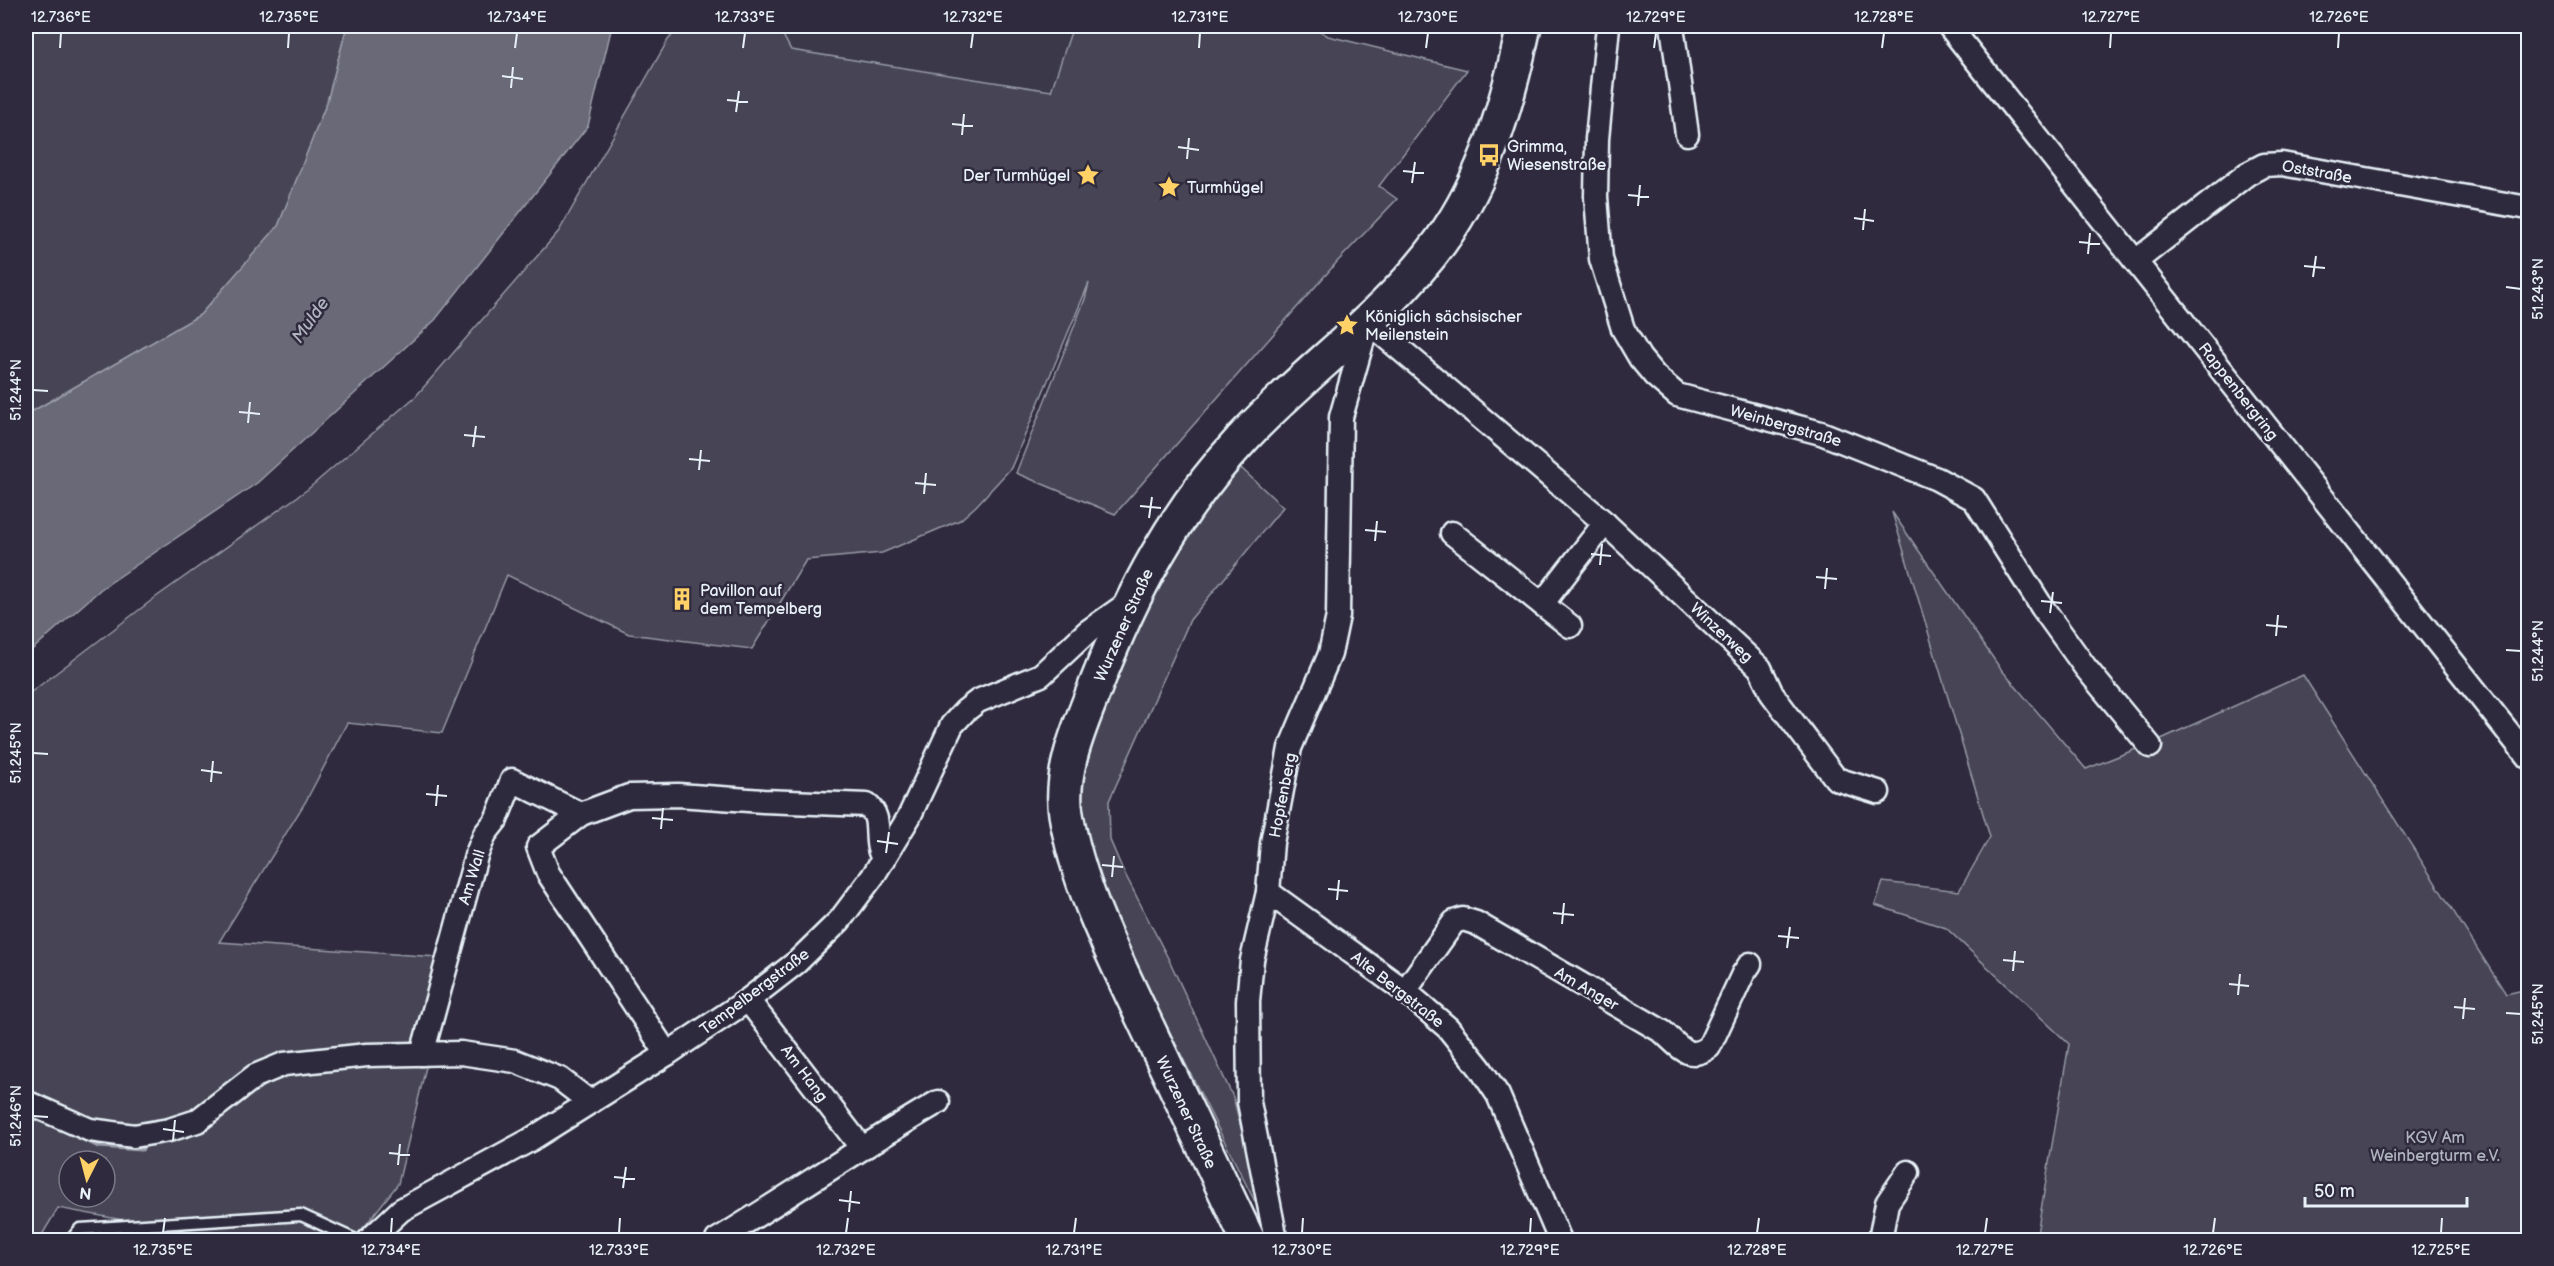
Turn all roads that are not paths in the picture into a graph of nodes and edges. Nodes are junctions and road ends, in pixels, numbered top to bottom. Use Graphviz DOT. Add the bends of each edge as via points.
graph roads {
  1 [pos="1524,26"];
  2 [pos="1608,26"];
  3 [pos="1672,26"];
  4 [pos="1950,26"];
  5 [pos="1687,134"];
  6 [pos="2529,208"];
  7 [pos="2136,261"];
  8 [pos="1368,322"];
  9 [pos="1605,523"];
  10 [pos="1452,533"];
  11 [pos="1131,600"];
  12 [pos="1542,604"];
  13 [pos="1570,626"];
  14 [pos="2150,746"];
  15 [pos="2529,757"];
  16 [pos="1878,792"];
  17 [pos="581,814"];
  18 [pos="884,859"];
  19 [pos="1269,892"];
  20 [pos="1750,964"];
  21 [pos="1405,991"];
  22 [pos="748,1000"];
  23 [pos="422,1054"];
  24 [pos="667,1054"];
  25 [pos="26,1102"];
  26 [pos="590,1102"];
  27 [pos="938,1102"];
  28 [pos="861,1147"];
  29 [pos="1908,1172"];
  30 [pos="72,1240"];
  31 [pos="356,1240"];
  32 [pos="369,1240"];
  33 [pos="717,1240"];
  34 [pos="1248,1240"];
  35 [pos="1272,1240"];
  36 [pos="1560,1240"];
  37 [pos="1880,1240"];
  1 -- 8 [label="main road, Wurzener Straße" via="1488,155 1463,206 1416,274"];
  2 -- 14 [label="street, Weinbergstraße" via="1597,151 1600,248 1623,329 1640,358 1677,395 1821,433 1937,479 1974,499 2042,607"];
  3 -- 5 [label="street"];
  4 -- 7 [label="street, Rappenbergring"];
  6 -- 7 [label="street, Oststraße" via="2282,164 2264,165"];
  7 -- 15 [label="street, Rappenbergring"];
  8 -- 9 [label="street, Winzerweg"];
  8 -- 11 [label="main road, Wurzener Straße" via="1294,387 1199,487"];
  8 -- 19 [label="street, Hopfenberg" via="1341,417 1338,616 1330,654 1290,748 1272,843"];
  9 -- 12 [label="street"];
  9 -- 16 [label="street, Winzerweg" via="1760,668 1772,694 1836,779"];
  10 -- 12 [label="street"];
  11 -- 18 [label="street, Tempelbergstraße" via="1086,632 1041,675 978,701 965,711 952,725 909,817"];
  11 -- 34 [label="main road, Wurzener Straße" via="1078,733 1066,786 1065,810 1084,887"];
  12 -- 13 [label="street"];
  17 -- 18 [label="street" via="629,796 860,803 873,809 878,850"];
  17 -- 23 [label="street, Am Wall" via="512,780 476,856"];
  17 -- 24 [label="street" via="538,847 548,873"];
  18 -- 22 [label="street, Tempelbergstraße" via="840,920 797,962"];
  19 -- 21 [label="street, Alte Bergstraße"];
  19 -- 35 [label="street, Hopfenberg" via="1252,960 1248,1029 1249,1102 1275,1235"];
  20 -- 21 [label="street, Am Anger" via="1709,1047 1699,1054 1688,1053 1663,1032 1463,919 1454,922"];
  21 -- 36 [label="street, Alte Bergstraße" via="1448,1029 1498,1095"];
  22 -- 24 [label="street, Tempelbergstraße"];
  22 -- 28 [label="street, Am Hang"];
  23 -- 25 [label="street" via="284,1064 255,1076 197,1121 134,1136 90,1130"];
  23 -- 26 [label="street" via="462,1053 515,1061 560,1078"];
  24 -- 26 [label="street, Tempelbergstraße"];
  26 -- 32 [label="street, Tempelbergstraße" via="530,1140 401,1210"];
  27 -- 28 [label="street"];
  28 -- 33 [label="street"];
  29 -- 37 [label="street" via="1887,1203"];
  30 -- 31 [label="lane" via="80,1229 301,1215"];
}
